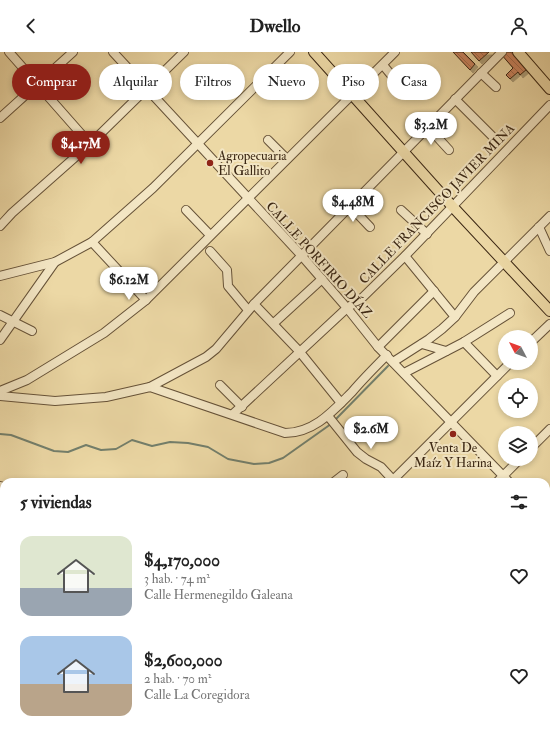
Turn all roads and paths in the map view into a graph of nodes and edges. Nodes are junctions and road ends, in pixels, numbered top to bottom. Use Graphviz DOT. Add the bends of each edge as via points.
graph roads {
  1 [pos="10,52"];
  2 [pos="73,52"];
  3 [pos="113,52"];
  4 [pos="184,52"];
  5 [pos="290,52"];
  6 [pos="314,52"];
  7 [pos="395,52"];
  8 [pos="502,52"];
  9 [pos="518,52"];
  10 [pos="20,64"];
  11 [pos="60,64"];
  12 [pos="124,64"];
  13 [pos="172,64"];
  14 [pos="279,64"];
  15 [pos="383,64"];
  16 [pos="327,66"];
  17 [pos="379,68"];
  18 [pos="387,69"];
  19 [pos="481,73"];
  20 [pos="496,87"];
  21 [pos="253,89"];
  22 [pos="550,89"];
  23 [pos="455,99"];
  24 [pos="20,100"];
  25 [pos="52,100"];
  26 [pos="136,100"];
  27 [pos="157,100"];
  28 [pos="347,100"];
  29 [pos="358,100"];
  30 [pos="550,105"];
  31 [pos="0,118"];
  32 [pos="428,127"];
  33 [pos="492,136"];
  34 [pos="268,140"];
  35 [pos="198,143"];
  36 [pos="90,144"];
  37 [pos="449,150"];
  38 [pos="404,151"];
  39 [pos="287,159"];
  40 [pos="247,198"];
  41 [pos="350,206"];
  42 [pos="452,206"];
  43 [pos="186,210"];
  44 [pos="401,210"];
  45 [pos="550,216"];
  46 [pos="0,226"];
  47 [pos="370,227"];
  48 [pos="539,227"];
  49 [pos="427,234"];
  50 [pos="210,235"];
  51 [pos="92,242"];
  52 [pos="210,251"];
  53 [pos="550,251"];
  54 [pos="301,255"];
  55 [pos="405,256"];
  56 [pos="504,261"];
  57 [pos="55,262"];
  58 [pos="0,276"];
  59 [pos="322,279"];
  60 [pos="434,291"];
  61 [pos="146,300"];
  62 [pos="254,304"];
  63 [pos="347,308"];
  64 [pos="248,310"];
  65 [pos="550,311"];
  66 [pos="510,313"];
  67 [pos="0,315"];
  68 [pos="455,317"];
  69 [pos="13,322"];
  70 [pos="274,323"];
  71 [pos="550,324"];
  72 [pos="32,331"];
  73 [pos="538,335"];
  74 [pos="0,340"];
  75 [pos="464,342"];
  76 [pos="422,344"];
  77 [pos="378,347"];
  78 [pos="299,351"];
  79 [pos="446,351"];
  80 [pos="387,355"];
  81 [pos="393,362"];
  82 [pos="503,370"];
  83 [pos="404,373"];
  84 [pos="497,376"];
  85 [pos="220,385"];
  86 [pos="150,387"];
  87 [pos="0,391"];
  88 [pos="0,396"];
  89 [pos="340,403"];
  90 [pos="242,407"];
  91 [pos="233,414"];
  92 [pos="330,418"];
  93 [pos="451,422"];
  94 [pos="550,429"];
  95 [pos="538,441"];
  96 [pos="514,466"];
  97 [pos="343,475"];
  98 [pos="339,478"];
  99 [pos="390,478"];
  100 [pos="395,478"];
  101 [pos="501,478"];
  102 [pos="505,478"];
  1 -- 10 [label="street"];
  2 -- 11 [label="street"];
  3 -- 12 [label="street, CALLE PORFIRIO DÍAZ"];
  4 -- 13 [label="street"];
  5 -- 14 [label="street"];
  6 -- 16 [label="main road"];
  7 -- 15 [label="street"];
  8 -- 19 [label="street"];
  9 -- 22 [label="main road"];
  15 -- 17 [label="street"];
  15 -- 18 [label="street"];
  19 -- 20 [label="street"];
  19 -- 23 [label="street"];
  21 -- 35 [label="street"];
  23 -- 32 [label="street"];
  23 -- 33 [label="street"];
  24 -- 31 [label="street"];
  25 -- 36 [label="street"];
  26 -- 36 [label="street"];
  27 -- 35 [label="street, CALLE PORFIRIO DÍAZ"];
  28 -- 39 [label="street"];
  29 -- 38 [label="main road"];
  30 -- 42 [label="street, CALLE FRANCISCO JAVIER MINA"];
  32 -- 37 [label="street"];
  32 -- 38 [label="street"];
  34 -- 39 [label="street"];
  35 -- 40 [label="street, CALLE PORFIRIO DÍAZ"];
  35 -- 51 [label="street" via="138,202"];
  36 -- 46 [label="street"];
  38 -- 41 [label="street"];
  38 -- 42 [label="main road"];
  39 -- 40 [label="street"];
  40 -- 50 [label="street"];
  40 -- 54 [label="street, CALLE PORFIRIO DÍAZ"];
  41 -- 47 [label="street"];
  41 -- 54 [label="street"];
  42 -- 49 [label="street, CALLE FRANCISCO JAVIER MINA"];
  42 -- 56 [label="main road"];
  43 -- 50 [label="street"];
  44 -- 49 [label="street"];
  45 -- 48 [label="street"];
  48 -- 53 [label="street"];
  48 -- 56 [label="street"];
  49 -- 55 [label="street, CALLE FRANCISCO JAVIER MINA"];
  50 -- 61 [label="street"];
  51 -- 57 [label="street"];
  51 -- 61 [label="street"];
  52 -- 64 [label="street" via="228,270 228,286"];
  54 -- 59 [label="street, CALLE PORFIRIO DÍAZ"];
  54 -- 62 [label="street"];
  55 -- 60 [label="street"];
  55 -- 63 [label="street, CALLE FRANCISCO JAVIER MINA" via="362,298"];
  56 -- 65 [label="main road"];
  56 -- 68 [label="street" via="474,292"];
  57 -- 58 [label="street"];
  57 -- 69 [label="street"];
  59 -- 63 [label="street, CALLE PORFIRIO DÍAZ"];
  59 -- 70 [label="street"];
  60 -- 68 [label="street"];
  60 -- 77 [label="street"];
  61 -- 87 [label="street" via="104,333 27,380"];
  62 -- 64 [label="street"];
  62 -- 70 [label="street"];
  63 -- 77 [label="street, CALLE PORFIRIO DÍAZ"];
  63 -- 78 [label="street, CALLE FRANCISCO JAVIER MINA"];
  64 -- 86 [label="street" via="216,349"];
  66 -- 75 [label="street"];
  67 -- 69 [label="street"];
  68 -- 76 [label="street"];
  69 -- 72 [label="street"];
  69 -- 74 [label="street"];
  70 -- 78 [label="street"];
  71 -- 73 [label="street"];
  75 -- 79 [label="street"];
  75 -- 84 [label="street"];
  76 -- 79 [label="street"];
  76 -- 81 [label="street"];
  77 -- 80 [label="street, CALLE PORFIRIO DÍAZ"];
  78 -- 89 [label="street"];
  78 -- 90 [label="street, CALLE FRANCISCO JAVIER MINA"];
  79 -- 83 [label="street"];
  80 -- 81 [label="street, CALLE PORFIRIO DÍAZ"];
  80 -- 89 [label="street"];
  81 -- 83 [label="street, CALLE PORFIRIO DÍAZ"];
  82 -- 84 [label="street"];
  83 -- 93 [label="street, CALLE PORFIRIO DÍAZ"];
  84 -- 93 [label="street"];
  85 -- 90 [label="street"];
  86 -- 88 [label="street" via="106,397 55,401"];
  86 -- 91 [label="street"];
  89 -- 92 [label="street"];
  90 -- 91 [label="street, CALLE FRANCISCO JAVIER MINA"];
  91 -- 92 [label="street" via="285,433 296,433"];
  92 -- 99 [label="street" via="361,456 381,467"];
  93 -- 100 [label="street"];
  93 -- 101 [label="street, CALLE PORFIRIO DÍAZ"];
  94 -- 95 [label="street"];
  96 -- 102 [label="street"];
  97 -- 98 [label="street"];
}
